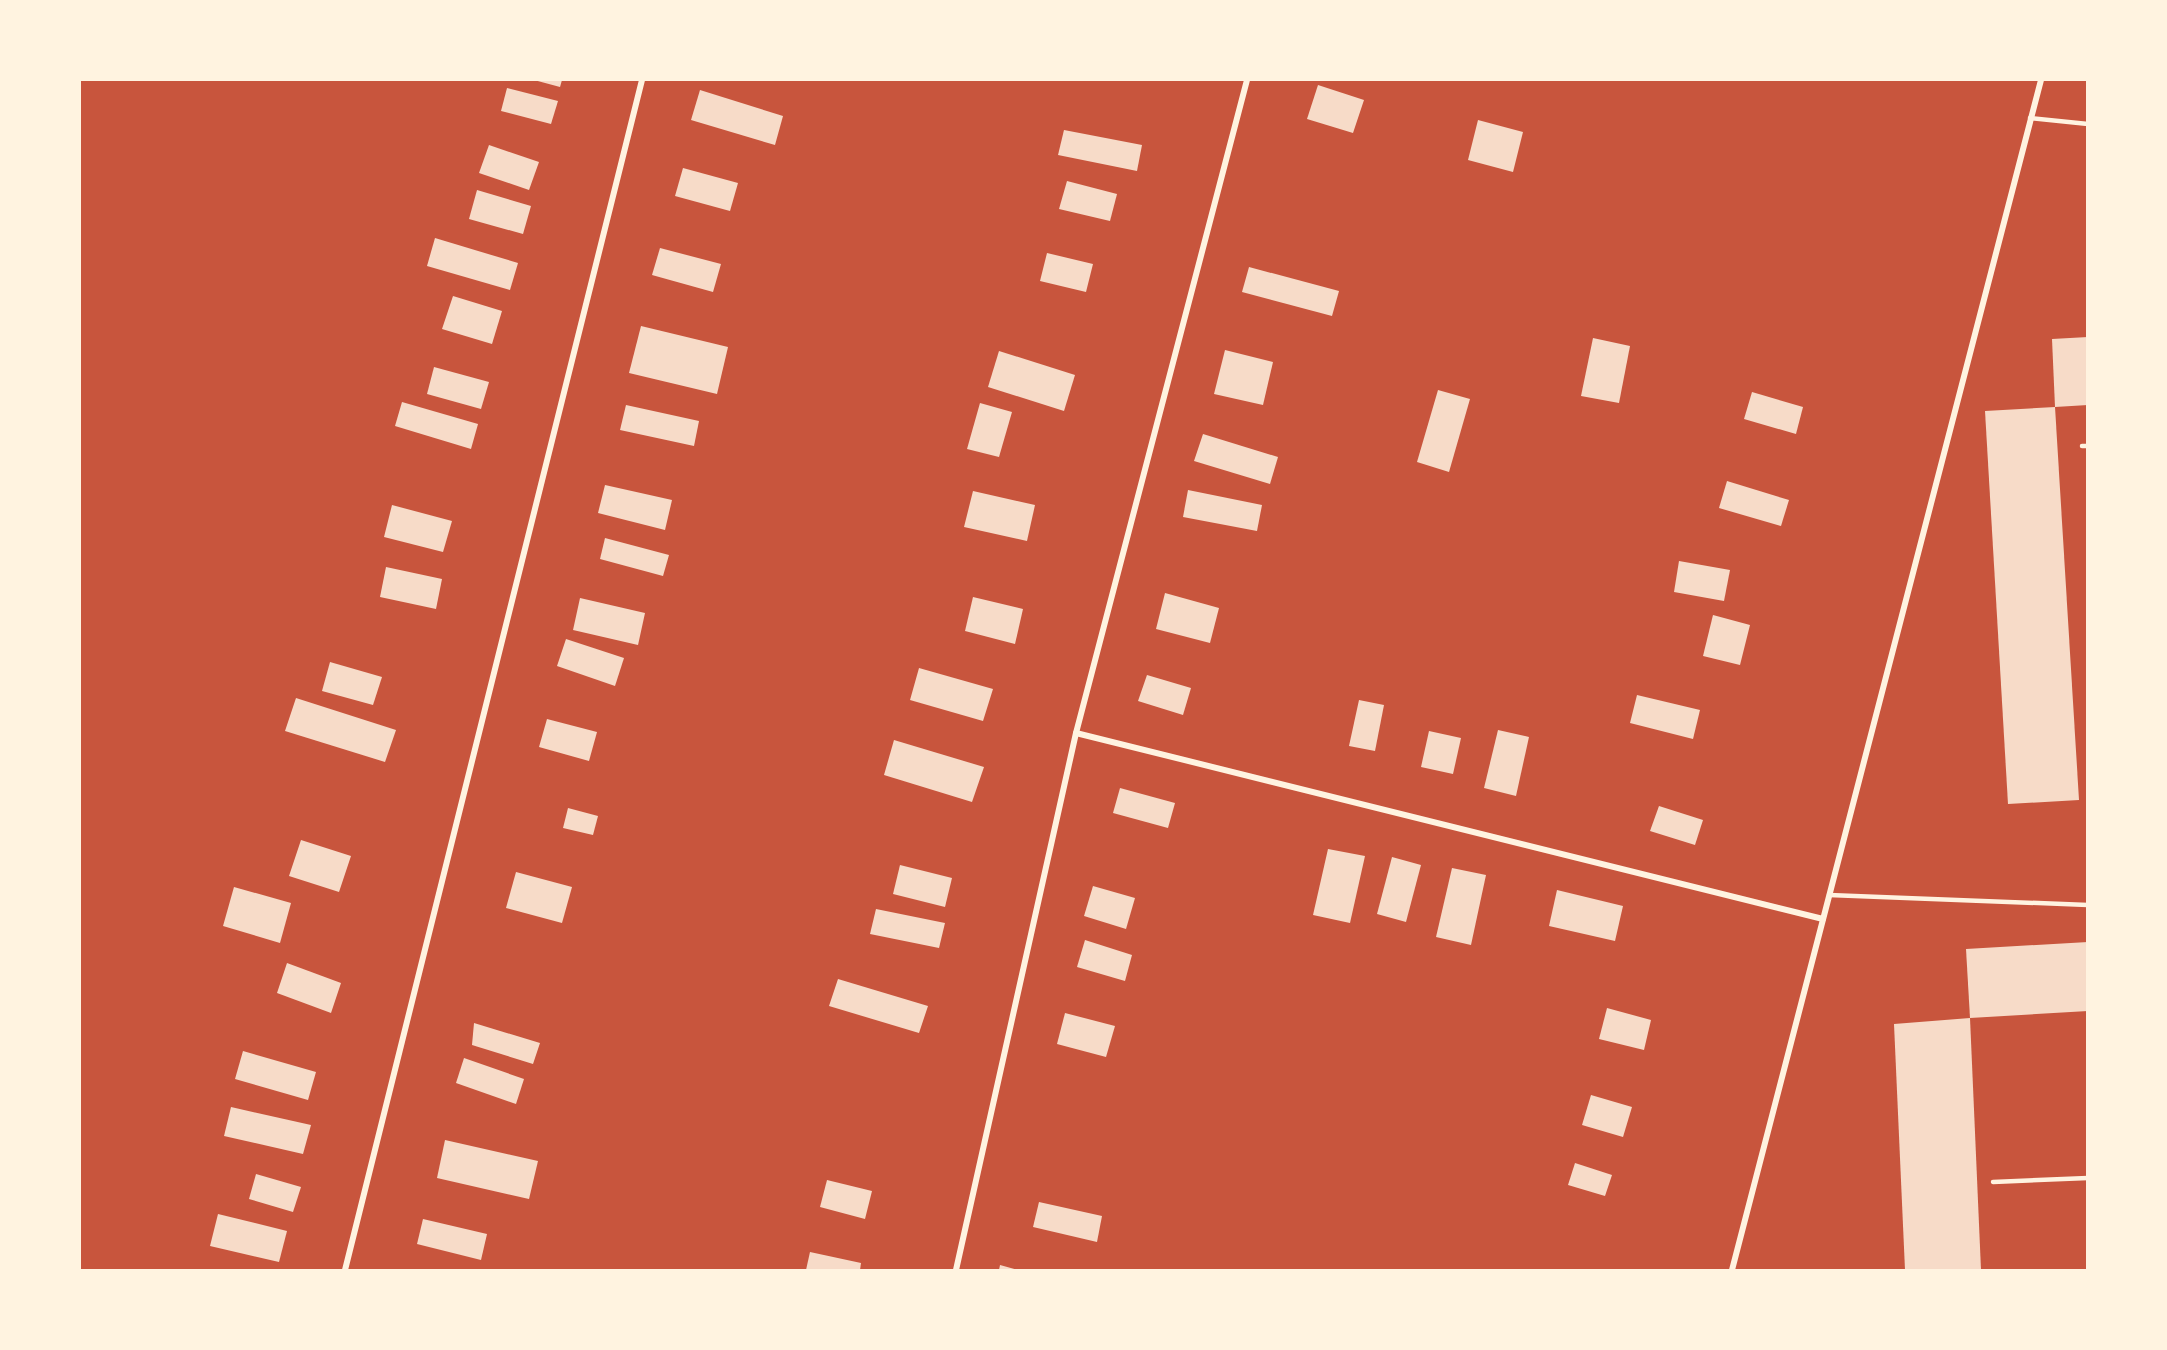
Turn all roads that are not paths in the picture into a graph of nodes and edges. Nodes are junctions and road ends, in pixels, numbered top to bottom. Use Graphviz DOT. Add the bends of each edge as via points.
graph roads {
  1 [pos="642,80"];
  2 [pos="1247,80"];
  3 [pos="2041,80"];
  4 [pos="2030,118"];
  5 [pos="2088,124"];
  6 [pos="1076,733"];
  7 [pos="1829,895"];
  8 [pos="2088,905"];
  9 [pos="1823,919"];
  10 [pos="2088,1178"];
  11 [pos="1993,1182"];
  12 [pos="345,1270"];
  13 [pos="956,1270"];
  14 [pos="1732,1270"];
  1 -- 12 [label="street"];
  2 -- 6 [label="street"];
  3 -- 4 [label="street"];
  4 -- 5 [label="lane"];
  4 -- 7 [label="street"];
  6 -- 9 [label="street"];
  6 -- 13 [label="street"];
  7 -- 8 [label="lane"];
  7 -- 9 [label="street"];
  9 -- 14 [label="street"];
  10 -- 11 [label="lane"];
}
